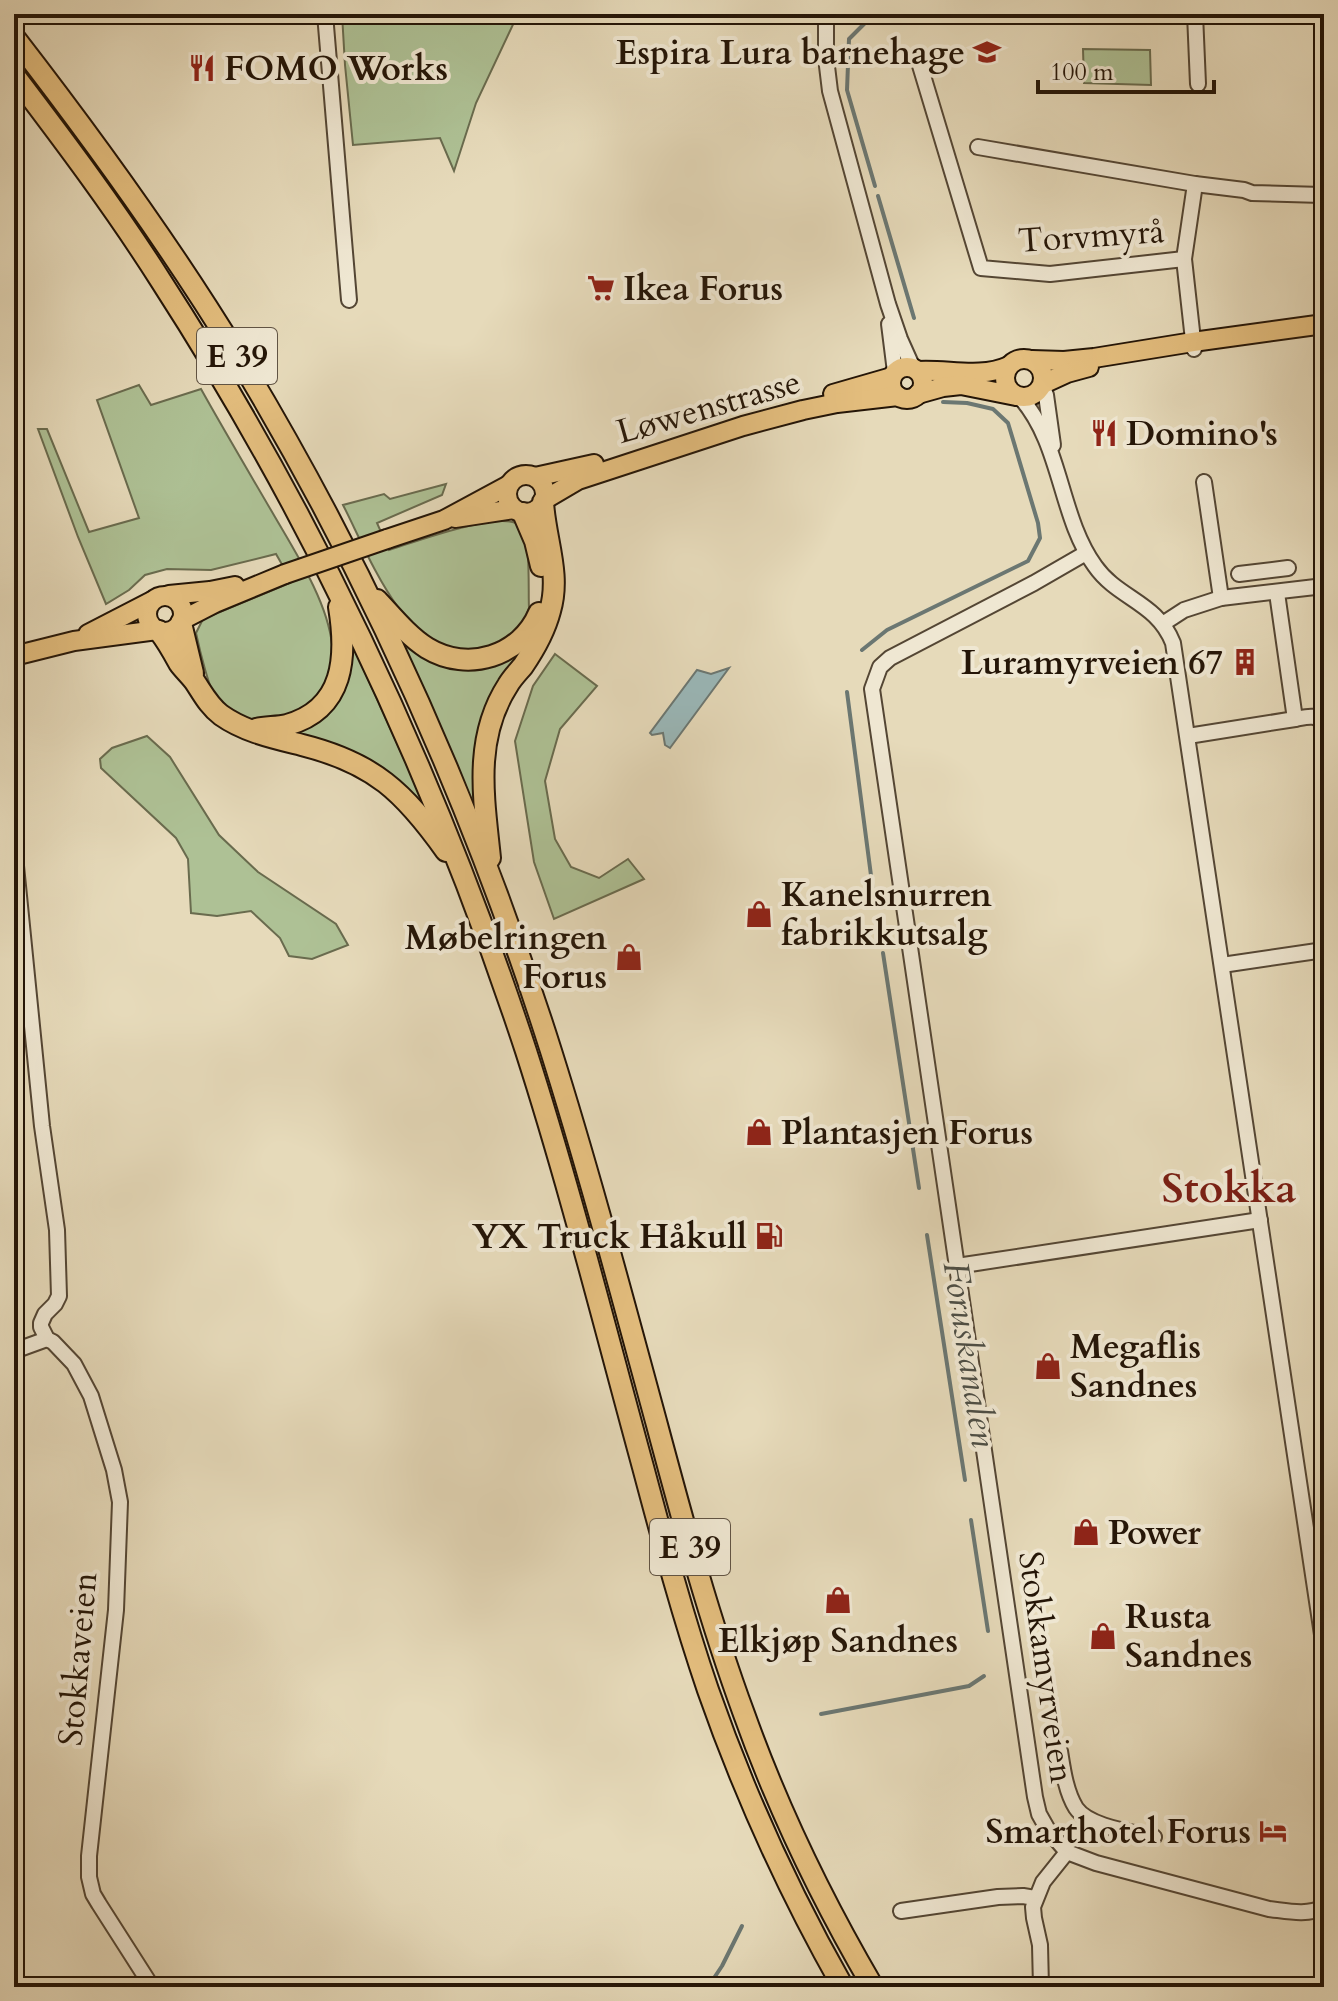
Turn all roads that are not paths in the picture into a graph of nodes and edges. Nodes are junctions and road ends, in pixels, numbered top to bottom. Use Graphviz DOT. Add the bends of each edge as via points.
graph roads {
  1 [pos="325,14"];
  2 [pos="826,14"];
  3 [pos="1195,14"];
  4 [pos="14,37"];
  5 [pos="918,59"];
  6 [pos="14,75"];
  7 [pos="1198,84"];
  8 [pos="978,147"];
  9 [pos="1195,184"];
  10 [pos="1322,195"];
  11 [pos="1184,259"];
  12 [pos="349,300"];
  13 [pos="1324,324"];
  14 [pos="1324,337"];
  15 [pos="1194,346"];
  16 [pos="1032,360"];
  17 [pos="1009,366"];
  18 [pos="905,372"];
  19 [pos="1042,385"];
  20 [pos="918,394"];
  21 [pos="898,396"];
  22 [pos="1018,396"];
  23 [pos="1056,465"];
  24 [pos="535,477"];
  25 [pos="1204,482"];
  26 [pos="509,485"];
  27 [pos="543,501"];
  28 [pos="518,511"];
  29 [pos="444,520"];
  30 [pos="1086,553"];
  31 [pos="1288,568"];
  32 [pos="1239,574"];
  33 [pos="281,575"];
  34 [pos="1324,586"];
  35 [pos="336,587"];
  36 [pos="364,587"];
  37 [pos="1277,593"];
  38 [pos="160,598"];
  39 [pos="1221,598"];
  40 [pos="182,621"];
  41 [pos="1164,623"];
  42 [pos="158,631"];
  43 [pos="74,641"];
  44 [pos="14,656"];
  45 [pos="195,682"];
  46 [pos="1295,719"];
  47 [pos="1324,724"];
  48 [pos="250,729"];
  49 [pos="1188,736"];
  50 [pos="14,846"];
  51 [pos="464,875"];
  52 [pos="493,882"];
  53 [pos="1324,950"];
  54 [pos="1222,965"];
  55 [pos="1260,1220"];
  56 [pos="957,1266"];
  57 [pos="47,1339"];
  58 [pos="14,1351"];
  59 [pos="1324,1648"];
  60 [pos="1060,1751"];
  61 [pos="1154,1837"];
  62 [pos="1067,1852"];
  63 [pos="1035,1898"];
  64 [pos="1324,1907"];
  65 [pos="901,1911"];
  66 [pos="152,1987"];
  67 [pos="843,1987"];
  68 [pos="873,1987"];
  69 [pos="1041,1987"];
  1 -- 12 [label="street"];
  2 -- 18 [label="street" via="830,91"];
  3 -- 7 [label="street"];
  4 -- 36 [label="highway, E 39" via="185,275 255,386"];
  5 -- 11 [label="street, Torvmyrå" via="981,268 1050,274"];
  6 -- 35 [label="highway, E 39" via="162,281 251,428"];
  8 -- 9 [label="street, Torvmyrå"];
  9 -- 10 [label="street, Torvmyrå" via="1252,193"];
  9 -- 11 [label="street, Torvmyrå"];
  11 -- 15 [label="street, Torvmyrå"];
  13 -- 15 [label="main road"];
  14 -- 15 [label="main road"];
  15 -- 16 [label="main road"];
  15 -- 19 [label="main road" via="1096,365"];
  16 -- 17 [label="main road" via="1019,359"];
  16 -- 19 [label="main road" via="1043,373"];
  17 -- 18 [label="main road, Løwenstrasse" via="979,374"];
  17 -- 22 [label="main road" via="1006,383"];
  18 -- 20 [label="main road" via="922,380"];
  18 -- 21 [label="main road" via="892,387"];
  18 -- 24 [label="main road, Løwenstrasse"];
  19 -- 22 [label="main road" via="1032,396"];
  19 -- 23 [label="street"];
  20 -- 21 [label="main road"];
  20 -- 22 [label="main road" via="961,385"];
  21 -- 27 [label="main road, Løwenstrasse" via="837,403 743,426 578,480"];
  22 -- 23 [label="street" via="1035,416"];
  23 -- 30 [label="street"];
  24 -- 26 [label="main road" via="520,475"];
  24 -- 27 [label="main road" via="544,487"];
  25 -- 39 [label="street"];
  26 -- 28 [label="main road" via="507,498"];
  26 -- 29 [label="main road"];
  27 -- 28 [label="main road" via="535,511"];
  27 -- 52 [label="highway, E 39" via="553,563 550,611 525,664 507,686 484,750 482,783"];
  28 -- 29 [label="main road"];
  28 -- 36 [label="highway, E 39" via="535,541 543,600 528,632 501,653 464,660 434,652"];
  29 -- 33 [label="main road, bridge"];
  30 -- 41 [label="street" via="1105,578"];
  30 -- 56 [label="street, Stokkamyrveien" via="890,658 880,667 872,689"];
  31 -- 32 [label="street"];
  33 -- 38 [label="main road"];
  33 -- 40 [label="main road"];
  34 -- 37 [label="street"];
  35 -- 48 [label="highway, E 39" via="343,656 331,694 300,720"];
  35 -- 51 [label="highway, E 39" via="402,724"];
  36 -- 52 [label="highway, E 39"];
  37 -- 39 [label="street"];
  37 -- 46 [label="street"];
  38 -- 40 [label="main road" via="174,597 181,604"];
  38 -- 42 [label="main road" via="148,605 147,617"];
  38 -- 43 [label="main road"];
  39 -- 41 [label="street"];
  40 -- 42 [label="main road" via="174,630"];
  40 -- 45 [label="highway, E 39"];
  41 -- 49 [label="street" via="1176,656"];
  42 -- 43 [label="main road"];
  42 -- 45 [label="highway, E 39"];
  43 -- 44 [label="main road"];
  45 -- 48 [label="highway, E 39" via="215,709"];
  46 -- 47 [label="street" via="1311,716"];
  46 -- 49 [label="street"];
  48 -- 51 [label="highway, E 39" via="345,758 375,773 403,796"];
  49 -- 54 [label="street"];
  50 -- 57 [label="street" via="57,1230 59,1289 41,1323"];
  51 -- 67 [label="highway, E 39" via="552,1135 707,1687 767,1837"];
  52 -- 68 [label="highway, E 39" via="562,1087 731,1679 795,1839"];
  53 -- 54 [label="street"];
  54 -- 55 [label="street"];
  55 -- 56 [label="street"];
  55 -- 59 [label="street"];
  56 -- 62 [label="street, Stokkamyrveien" via="1035,1797 1048,1830"];
  57 -- 58 [label="street"];
  57 -- 66 [label="street, Stokkaveien" via="69,1358 91,1396 117,1482 116,1610 89,1877 93,1894"];
  60 -- 61 [label="street" via="1070,1795 1082,1815"];
  62 -- 63 [label="street"];
  62 -- 64 [label="street" via="1269,1909 1298,1913"];
  63 -- 65 [label="street" via="998,1897"];
  63 -- 69 [label="street"];
}
